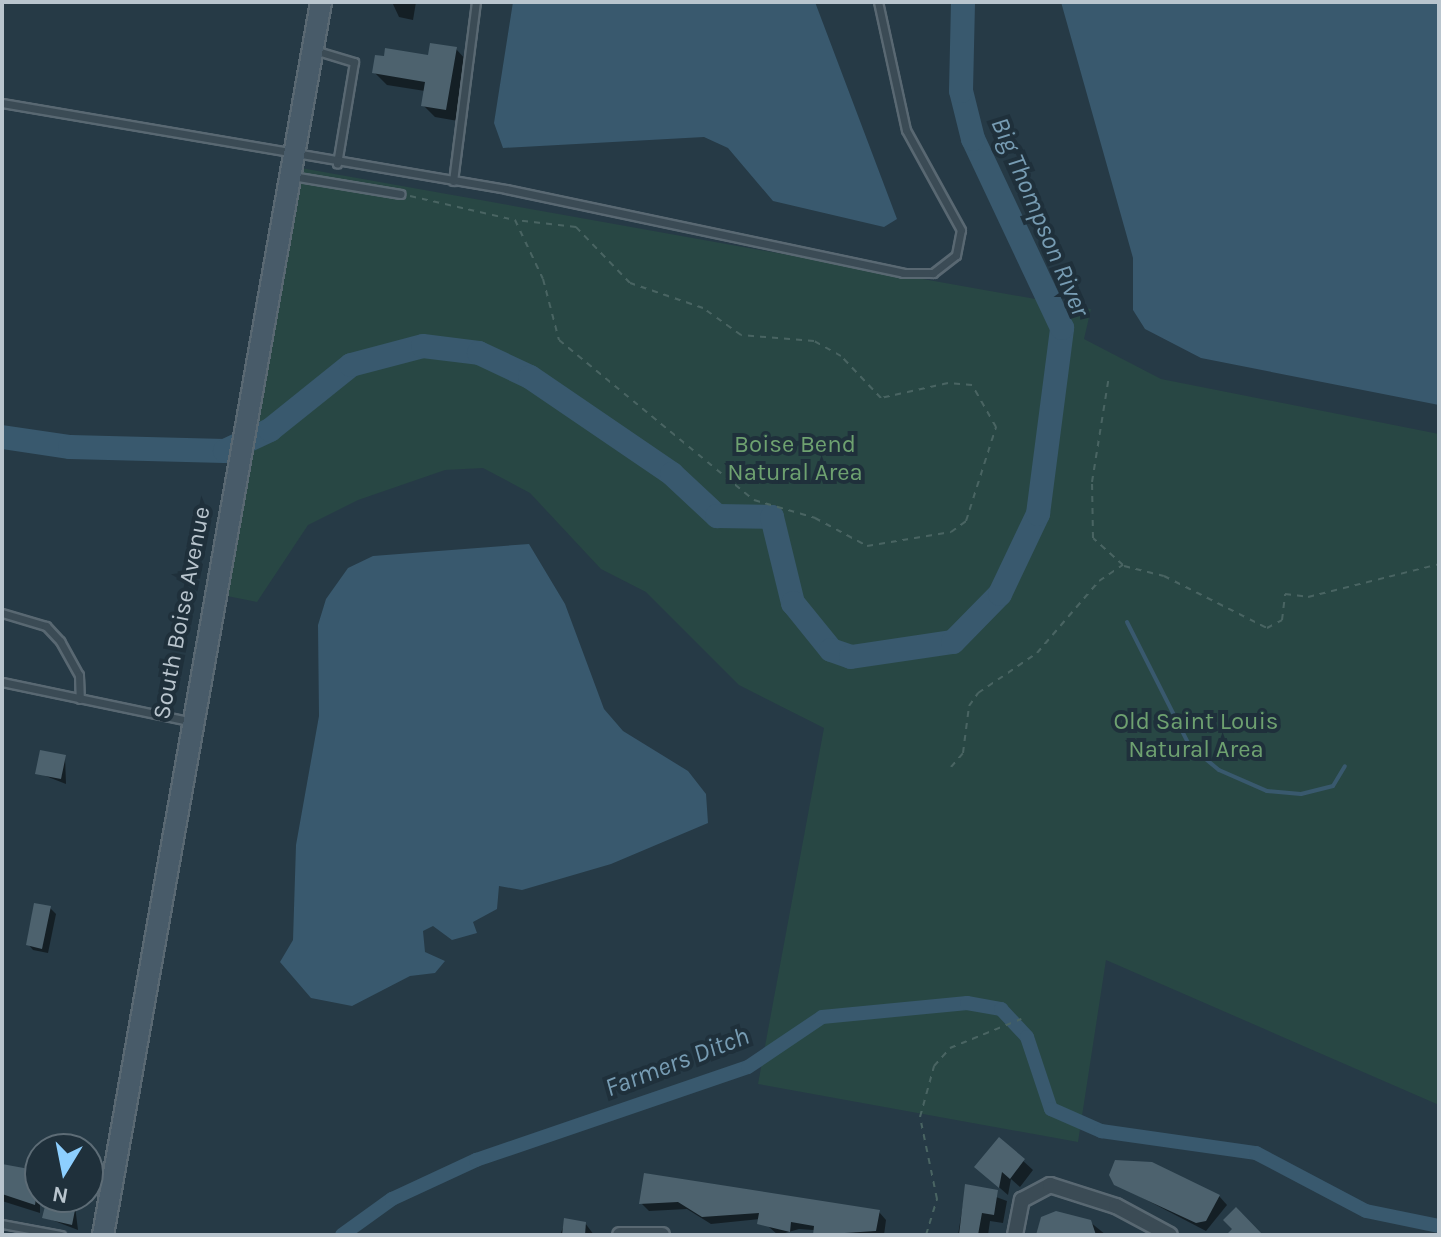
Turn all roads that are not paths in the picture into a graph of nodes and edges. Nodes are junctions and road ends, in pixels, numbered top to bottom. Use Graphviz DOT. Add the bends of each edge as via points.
graph roads {
  1 [pos="321,2"];
  2 [pos="476,2"];
  3 [pos="878,2"];
  4 [pos="312,50"];
  5 [pos="2,103"];
  6 [pos="337,164"];
  7 [pos="291,167"];
  8 [pos="453,181"];
  9 [pos="401,194"];
  10 [pos="2,613"];
  11 [pos="2,682"];
  12 [pos="80,699"];
  13 [pos="188,721"];
  14 [pos="2,1224"];
  15 [pos="628,1233"];
  16 [pos="61,1235"];
  17 [pos="103,1235"];
  18 [pos="662,1235"];
  19 [pos="1015,1235"];
  20 [pos="1170,1235"];
  1 -- 4 [label="main road, South Boise Avenue"];
  2 -- 8 [label="lane"];
  3 -- 8 [label="lane" via="906,130 961,230 956,255 933,273"];
  4 -- 6 [label="lane" via="354,62"];
  4 -- 7 [label="main road, South Boise Avenue"];
  5 -- 7 [label="lane"];
  6 -- 7 [label="lane"];
  6 -- 8 [label="lane"];
  7 -- 9 [label="lane"];
  7 -- 13 [label="main road, South Boise Avenue"];
  10 -- 12 [label="lane" via="46,626 60,641 79,675"];
  11 -- 12 [label="lane"];
  12 -- 13 [label="lane"];
  13 -- 17 [label="main road, South Boise Avenue"];
  14 -- 16 [label="lane"];
  15 -- 18 [label="street"];
  19 -- 20 [label="street" via="1022,1200 1050,1185 1116,1206"];
}
